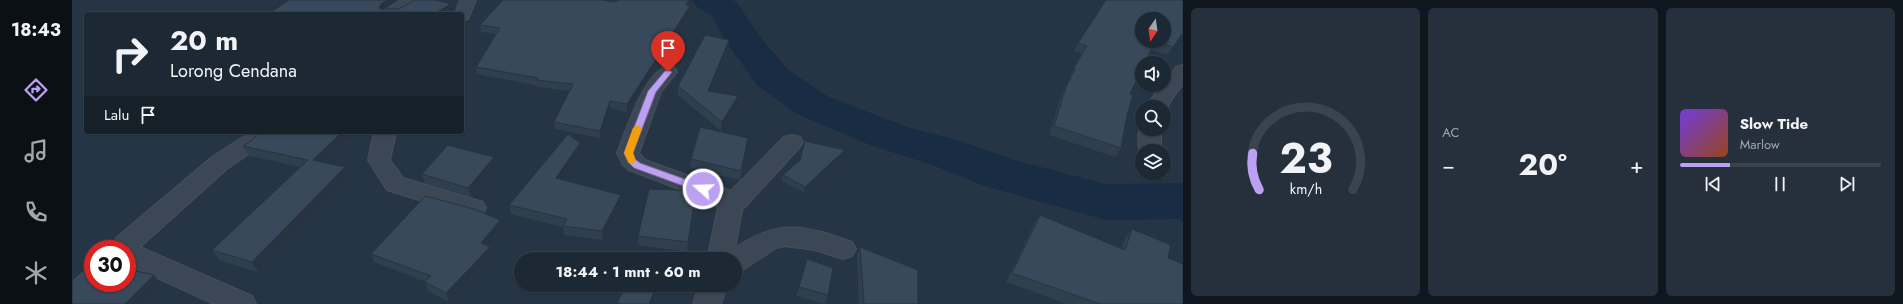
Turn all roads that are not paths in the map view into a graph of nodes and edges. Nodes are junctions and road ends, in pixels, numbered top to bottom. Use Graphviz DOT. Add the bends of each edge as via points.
graph roads {
  1 [pos="414,0"];
  2 [pos="468,0"];
  3 [pos="393,12"];
  4 [pos="464,12"];
  5 [pos="1183,71"];
  6 [pos="668,72"];
  7 [pos="1161,100"];
  8 [pos="384,134"];
  9 [pos="251,142"];
  10 [pos="792,142"];
  11 [pos="730,207"];
  12 [pos="474,208"];
  13 [pos="131,240"];
  14 [pos="843,249"];
  15 [pos="721,252"];
  16 [pos="136,257"];
  17 [pos="742,257"];
  18 [pos="711,292"];
  19 [pos="242,304"];
  20 [pos="708,304"];
  1 -- 3 [label="street"];
  2 -- 4 [label="street"];
  5 -- 7 [label="street"];
  6 -- 11 [label="street" via="652,91 628,153 631,160 637,165 717,194"];
  8 -- 12 [label="street" via="379,160 395,184"];
  9 -- 13 [label="street" via="230,154"];
  10 -- 11 [label="street"];
  11 -- 15 [label="street"];
  14 -- 17 [label="street" via="813,239 791,236 768,240"];
  16 -- 19 [label="street"];
  18 -- 20 [label="street"];
}
